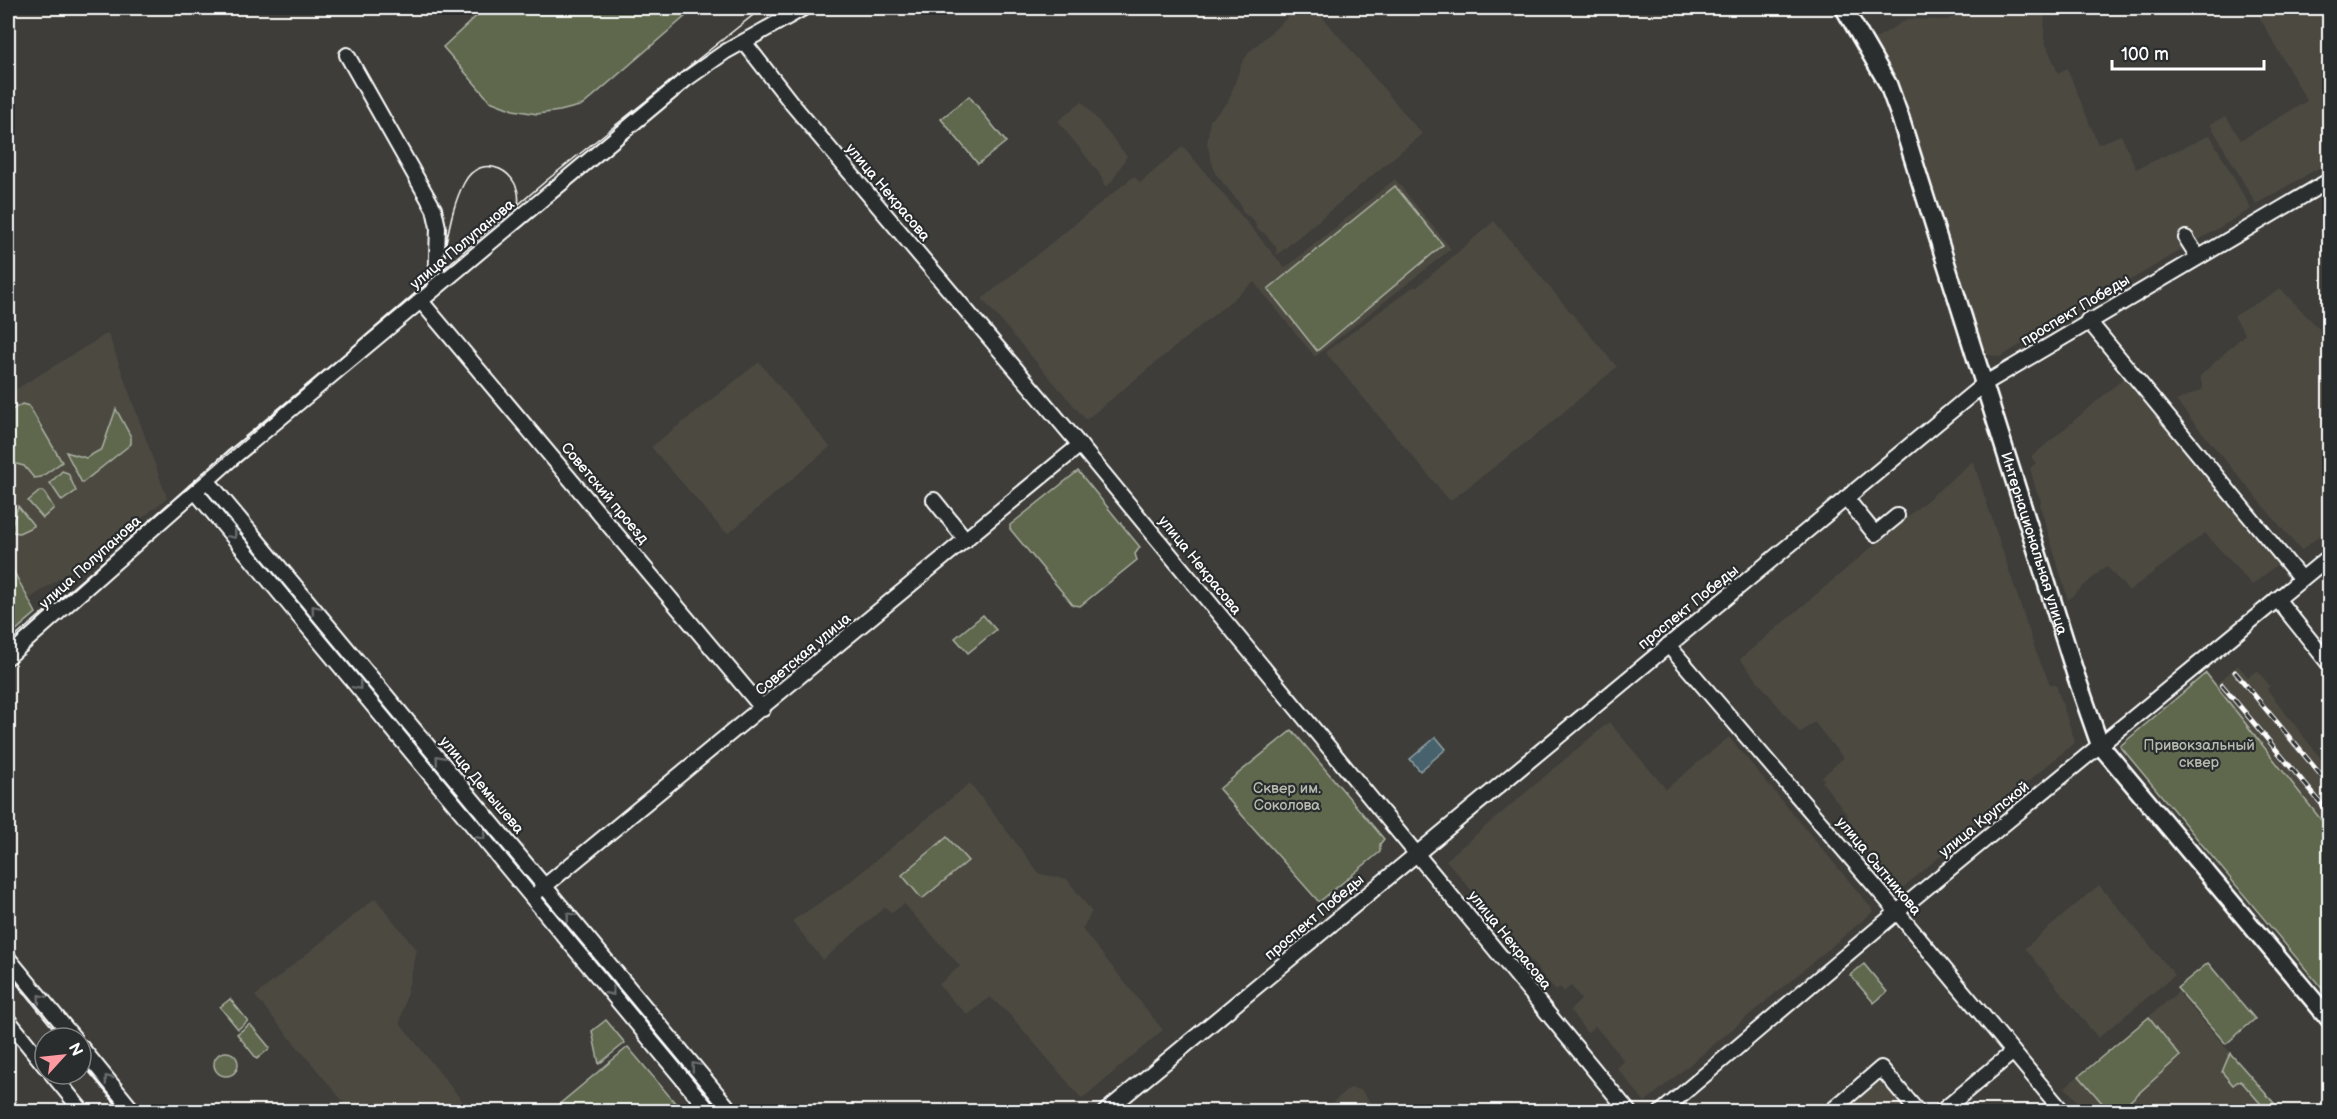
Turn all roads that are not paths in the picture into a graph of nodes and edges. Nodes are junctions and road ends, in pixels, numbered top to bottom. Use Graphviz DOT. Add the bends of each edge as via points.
graph roads {
  1 [pos="804,8"];
  2 [pos="1844,8"];
  3 [pos="744,42"];
  4 [pos="347,55"];
  5 [pos="2330,180"];
  6 [pos="2186,238"];
  7 [pos="2198,256"];
  8 [pos="436,286"];
  9 [pos="420,300"];
  10 [pos="2088,320"];
  11 [pos="1984,384"];
  12 [pos="1080,445"];
  13 [pos="207,480"];
  14 [pos="195,491"];
  15 [pos="1846,498"];
  16 [pos="934,500"];
  17 [pos="1897,516"];
  18 [pos="966,540"];
  19 [pos="2330,556"];
  20 [pos="2301,579"];
  21 [pos="299,591"];
  22 [pos="2277,599"];
  23 [pos="287,600"];
  24 [pos="1668,645"];
  25 [pos="8,657"];
  26 [pos="2330,665"];
  27 [pos="763,708"];
  28 [pos="2100,745"];
  29 [pos="1418,853"];
  30 [pos="544,885"];
  31 [pos="534,898"];
  32 [pos="1897,912"];
  33 [pos="8,958"];
  34 [pos="8,1020"];
  35 [pos="2330,1020"];
  36 [pos="64,1026"];
  37 [pos="33,1051"];
  38 [pos="2013,1052"];
  39 [pos="93,1062"];
  40 [pos="61,1086"];
  41 [pos="82,1112"];
  42 [pos="134,1112"];
  43 [pos="710,1112"];
  44 [pos="732,1112"];
  45 [pos="1105,1112"];
  46 [pos="1629,1112"];
  47 [pos="1661,1112"];
  48 [pos="1830,1112"];
  49 [pos="1918,1112"];
  50 [pos="1941,1112"];
  51 [pos="2063,1112"];
  1 -- 3 [label="street, улица Полупанова"];
  2 -- 11 [label="main road, Интернациональная улица" via="1888,84"];
  3 -- 8 [label="street, улица Полупанова" via="685,80"];
  3 -- 12 [label="street, улица Некрасова"];
  4 -- 8 [label="street" via="434,209 438,227"];
  5 -- 7 [label="street, проспект Победы"];
  6 -- 7 [label="street"];
  7 -- 10 [label="street, проспект Победы"];
  8 -- 9 [label="street, улица Полупанова"];
  9 -- 13 [label="street, улица Полупанова"];
  9 -- 27 [label="street, Советский проезд"];
  10 -- 11 [label="street, проспект Победы"];
  10 -- 20 [label="street"];
  11 -- 15 [label="street, проспект Победы"];
  11 -- 28 [label="main road, Интернациональная улица"];
  12 -- 18 [label="street, Советская улица"];
  12 -- 29 [label="street, улица Некрасова"];
  13 -- 14 [label="street, улица Полупанова"];
  13 -- 21 [label="street, улица Демышева"];
  14 -- 23 [label="street, one-way"];
  14 -- 25 [label="street, улица Полупанова"];
  15 -- 17 [label="street" via="1875,534"];
  15 -- 24 [label="street, проспект Победы"];
  16 -- 18 [label="street"];
  18 -- 27 [label="street, Советская улица"];
  19 -- 20 [label="street, улица Крупской"];
  20 -- 22 [label="street, улица Крупской"];
  21 -- 23 [label="street"];
  30 -- 21 [label="street, улица Демышева, one-way"];
  22 -- 26 [label="street"];
  22 -- 28 [label="street, улица Крупской"];
  23 -- 31 [label="street, one-way"];
  24 -- 29 [label="street, проспект Победы"];
  24 -- 32 [label="street, улица Сытникова"];
  27 -- 30 [label="street, Советская улица"];
  28 -- 32 [label="street, улица Крупской"];
  28 -- 35 [label="main road, Интернациональная улица"];
  29 -- 45 [label="street, проспект Победы"];
  29 -- 46 [label="street, улица Некрасова"];
  30 -- 31 [label="street, Советская улица"];
  44 -- 30 [label="street, улица Демышева, one-way"];
  31 -- 43 [label="street, one-way"];
  32 -- 38 [label="street, улица Сытникова"];
  32 -- 47 [label="street, улица Крупской"];
  36 -- 33 [label="street, one-way"];
  34 -- 37 [label="street"];
  38 -- 50 [label="street"];
  38 -- 51 [label="street, улица Сытникова"];
  42 -- 39 [label="street, one-way"];
  40 -- 41 [label="street"];
  48 -- 49 [label="street" via="1881,1068"];
}
